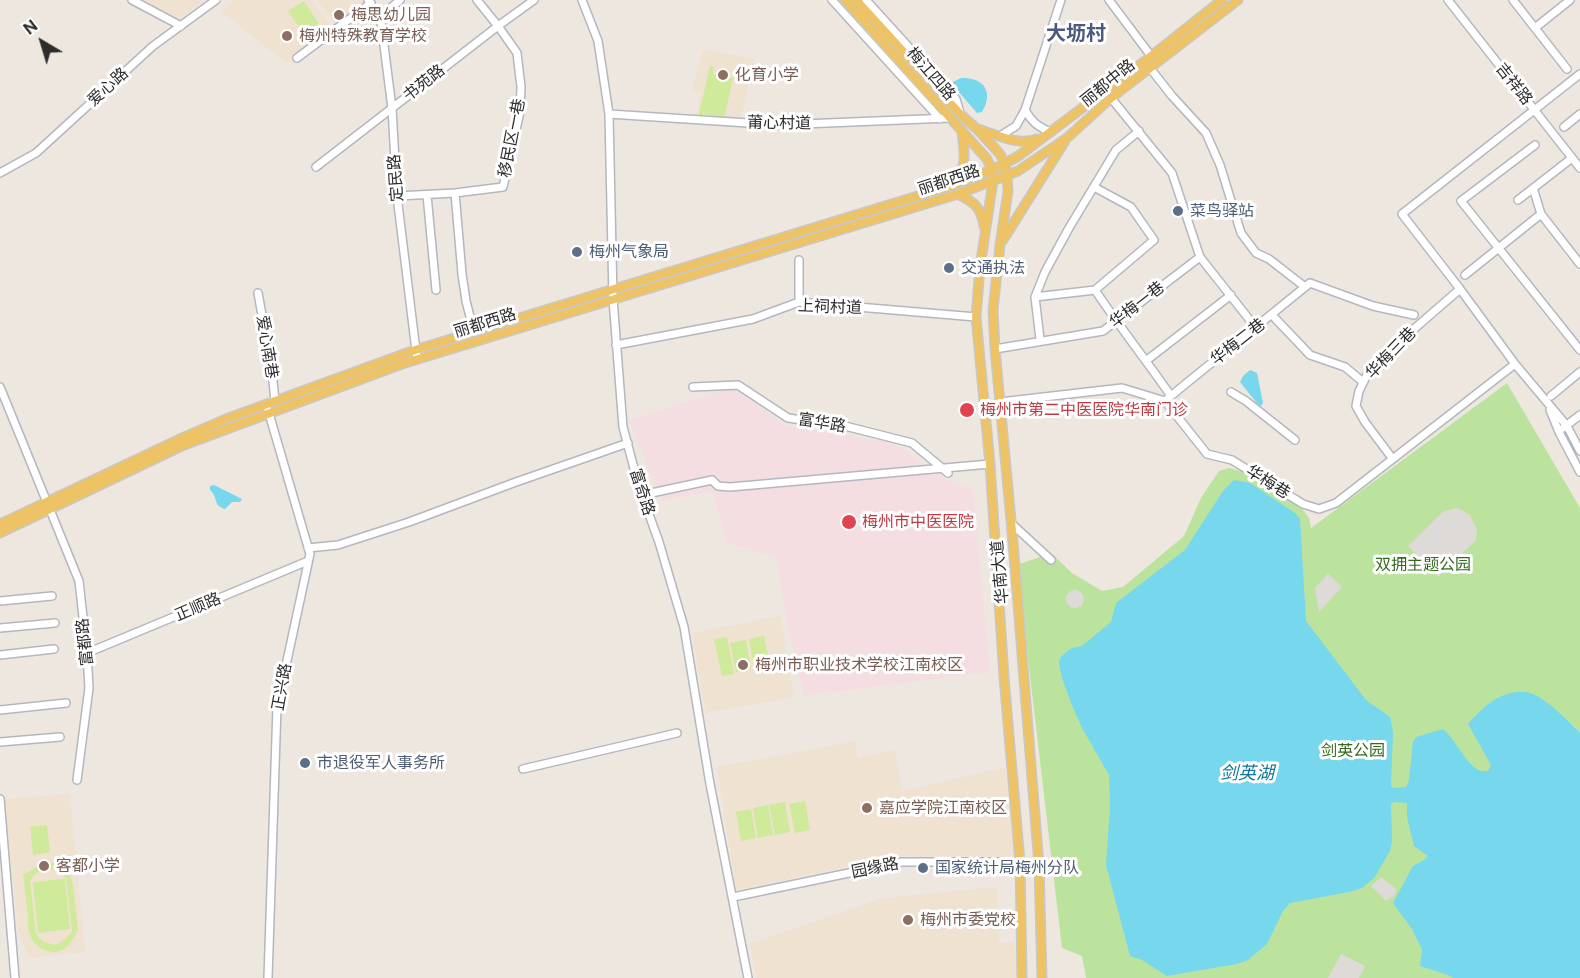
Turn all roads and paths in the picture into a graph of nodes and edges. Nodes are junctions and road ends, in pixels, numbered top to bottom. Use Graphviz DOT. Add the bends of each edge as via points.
graph roads {
  1 [pos="132,0"];
  2 [pos="216,0"];
  3 [pos="400,0"];
  4 [pos="477,0"];
  5 [pos="534,0"];
  6 [pos="582,0"];
  7 [pos="832,0"];
  8 [pos="845,0"];
  9 [pos="856,0"];
  10 [pos="866,0"];
  11 [pos="1061,0"];
  12 [pos="1109,0"];
  13 [pos="1222,0"];
  14 [pos="1238,0"];
  15 [pos="1448,0"];
  16 [pos="1513,0"];
  17 [pos="1566,1"];
  18 [pos="369,2"];
  19 [pos="379,18"];
  20 [pos="181,26"];
  21 [pos="498,26"];
  22 [pos="1535,28"];
  23 [pos="1151,56"];
  24 [pos="297,58"];
  25 [pos="1150,68"];
  26 [pos="1568,69"];
  27 [pos="1580,74"];
  28 [pos="1111,98"];
  29 [pos="392,108"];
  30 [pos="1025,110"];
  31 [pos="1534,110"];
  32 [pos="609,114"];
  33 [pos="1580,114"];
  34 [pos="961,116"];
  35 [pos="945,118"];
  36 [pos="1564,128"];
  37 [pos="977,129"];
  38 [pos="1138,131"];
  39 [pos="962,132"];
  40 [pos="1051,132"];
  41 [pos="1000,136"];
  42 [pos="1067,138"];
  43 [pos="1535,145"];
  44 [pos="1572,158"];
  45 [pos="1005,164"];
  46 [pos="316,167"];
  47 [pos="1580,168"];
  48 [pos="992,170"];
  49 [pos="0,173"];
  50 [pos="1007,176"];
  51 [pos="993,181"];
  52 [pos="947,187"];
  53 [pos="1094,187"];
  54 [pos="1533,188"];
  55 [pos="456,193"];
  56 [pos="958,194"];
  57 [pos="427,195"];
  58 [pos="397,196"];
  59 [pos="1518,200"];
  60 [pos="1541,214"];
  61 [pos="985,235"];
  62 [pos="1000,245"];
  63 [pos="1497,248"];
  64 [pos="1200,257"];
  65 [pos="799,260"];
  66 [pos="1580,264"];
  67 [pos="1465,275"];
  68 [pos="1308,285"];
  69 [pos="613,289"];
  70 [pos="1460,289"];
  71 [pos="436,290"];
  72 [pos="1095,290"];
  73 [pos="258,293"];
  74 [pos="1230,295"];
  75 [pos="1035,297"];
  76 [pos="613,299"];
  77 [pos="799,302"];
  78 [pos="1272,315"];
  79 [pos="1414,315"];
  80 [pos="976,317"];
  81 [pos="1116,321"];
  82 [pos="1256,328"];
  83 [pos="474,332"];
  84 [pos="1040,339"];
  85 [pos="616,345"];
  86 [pos="995,349"];
  87 [pos="1580,350"];
  88 [pos="416,355"];
  89 [pos="1147,360"];
  90 [pos="1515,364"];
  91 [pos="1580,372"];
  92 [pos="1363,382"];
  93 [pos="0,387"];
  94 [pos="693,387"];
  95 [pos="1230,392"];
  96 [pos="1168,399"];
  97 [pos="1549,399"];
  98 [pos="1000,402"];
  99 [pos="270,406"];
  100 [pos="1580,415"];
  101 [pos="1567,426"];
  102 [pos="1559,432"];
  103 [pos="1295,440"];
  104 [pos="628,443"];
  105 [pos="1580,451"];
  106 [pos="1392,459"];
  107 [pos="990,464"];
  108 [pos="1580,472"];
  109 [pos="948,473"];
  110 [pos="642,495"];
  111 [pos="47,505"];
  112 [pos="1009,505"];
  113 [pos="993,508"];
  114 [pos="1011,523"];
  115 [pos="0,524"];
  116 [pos="0,533"];
  117 [pos="308,548"];
  118 [pos="1052,560"];
  119 [pos="308,561"];
  120 [pos="52,596"];
  121 [pos="0,601"];
  122 [pos="55,623"];
  123 [pos="0,628"];
  124 [pos="54,649"];
  125 [pos="87,653"];
  126 [pos="0,655"];
  127 [pos="66,703"];
  128 [pos="0,710"];
  129 [pos="677,733"];
  130 [pos="60,737"];
  131 [pos="0,742"];
  132 [pos="523,769"];
  133 [pos="77,780"];
  134 [pos="0,799"];
  135 [pos="1020,862"];
  136 [pos="733,897"];
  137 [pos="15,978"];
  138 [pos="268,978"];
  139 [pos="748,978"];
  140 [pos="1022,978"];
  141 [pos="1042,978"];
  1 -- 20 [label="street"];
  2 -- 20 [label="street, 爱心路"];
  3 -- 19 [label="street"];
  4 -- 21 [label="street"];
  5 -- 21 [label="street, 书苑路"];
  6 -- 32 [label="street, 富奇路" via="598,41"];
  7 -- 35 [label="street"];
  8 -- 35 [label="main road, 梅江四路" via="930,94"];
  9 -- 34 [label="main road, 梅江四路"];
  10 -- 34 [label="street" via="956,99"];
  11 -- 30 [label="street"];
  12 -- 23 [label="street"];
  13 -- 23 [label="main road, 丽都中路"];
  14 -- 25 [label="main road, 丽都中路"];
  15 -- 31 [label="street, 吉祥路"];
  16 -- 22 [label="street"];
  17 -- 22 [label="street"];
  18 -- 19 [label="street, 定民路"];
  18 -- 24 [label="street"];
  19 -- 29 [label="street, 定民路"];
  20 -- 49 [label="street, 爱心路" via="153,46 36,153"];
  21 -- 29 [label="street, 书苑路"];
  21 -- 55 [label="street, 移民区一巷" via="517,54 521,87 520,112 503,187"];
  22 -- 26 [label="street"];
  23 -- 40 [label="main road, 丽都中路"];
  25 -- 28 [label="main road, 丽都中路"];
  25 -- 68 [label="street" via="1206,133 1241,233 1256,253"];
  27 -- 31 [label="street"];
  28 -- 38 [label="street"];
  28 -- 42 [label="main road, 丽都中路"];
  29 -- 46 [label="street, 书苑路"];
  29 -- 58 [label="street, 定民路"];
  30 -- 40 [label="street" via="1038,127"];
  30 -- 41 [label="street" via="1016,126"];
  31 -- 44 [label="street, 吉祥路"];
  31 -- 70 [label="street" via="1402,214"];
  32 -- 35 [label="street, 莆心村道" via="779,126"];
  32 -- 69 [label="street, 富奇路"];
  33 -- 36 [label="street"];
  34 -- 37 [label="main road, 梅江四路"];
  35 -- 39 [label="main road, 梅江四路"];
  37 -- 41 [label="main road"];
  37 -- 45 [label="main road, 梅江四路"];
  38 -- 53 [label="street" via="1116,150"];
  38 -- 64 [label="street" via="1172,173"];
  39 -- 48 [label="main road, 梅江四路"];
  39 -- 52 [label="main road" via="963,170"];
  40 -- 41 [label="main road" via="1026,142"];
  40 -- 45 [label="main road, 丽都中路"];
  42 -- 50 [label="main road, 丽都中路"];
  42 -- 62 [label="main road"];
  43 -- 63 [label="street" via="1461,201"];
  44 -- 47 [label="street, 吉祥路"];
  44 -- 54 [label="street"];
  45 -- 48 [label="main road, 丽都中路"];
  45 -- 50 [label="main road, 华南大道"];
  48 -- 51 [label="main road, 华南大道"];
  48 -- 52 [label="main road, 丽都西路"];
  50 -- 51 [label="main road, 丽都中路"];
  50 -- 62 [label="main road, 华南大道"];
  51 -- 56 [label="main road, 丽都西路"];
  51 -- 61 [label="main road, 华南大道"];
  52 -- 69 [label="main road, 丽都西路"];
  53 -- 72 [label="street" via="1131,207 1154,240"];
  53 -- 75 [label="street" via="1045,272"];
  54 -- 59 [label="street"];
  54 -- 60 [label="street"];
  55 -- 57 [label="street, 移民区一巷"];
  55 -- 83 [label="street" via="462,274"];
  56 -- 61 [label="main road" via="975,203"];
  56 -- 76 [label="main road, 丽都西路"];
  57 -- 58 [label="street, 移民区一巷"];
  57 -- 71 [label="street"];
  58 -- 88 [label="street, 定民路"];
  60 -- 63 [label="street"];
  60 -- 66 [label="street"];
  61 -- 80 [label="main road, 华南大道"];
  62 -- 86 [label="main road, 华南大道" via="993,310"];
  63 -- 67 [label="street"];
  63 -- 87 [label="street"];
  64 -- 74 [label="street"];
  64 -- 81 [label="street, 华梅一巷"];
  65 -- 77 [label="street"];
  68 -- 78 [label="street, 华梅二巷"];
  68 -- 79 [label="street"];
  69 -- 76 [label="street, 富奇路"];
  69 -- 83 [label="main road, 丽都西路"];
  70 -- 90 [label="street"];
  70 -- 92 [label="street, 华梅三巷" via="1392,348"];
  72 -- 75 [label="street"];
  72 -- 81 [label="street, 华梅巷"];
  73 -- 99 [label="street, 爱心南巷" via="270,352"];
  74 -- 82 [label="street"];
  74 -- 89 [label="street"];
  75 -- 84 [label="street"];
  76 -- 85 [label="street, 富奇路"];
  76 -- 88 [label="main road, 丽都西路"];
  77 -- 80 [label="street, 上祠村道"];
  77 -- 85 [label="street, 上祠村道" via="753,319"];
  78 -- 82 [label="street, 华梅二巷"];
  78 -- 92 [label="street" via="1310,355 1345,367"];
  80 -- 107 [label="main road, 华南大道"];
  81 -- 86 [label="street, 华梅一巷" via="1103,331"];
  81 -- 89 [label="street, 华梅巷"];
  82 -- 96 [label="street, 华梅二巷"];
  83 -- 88 [label="main road, 丽都西路"];
  85 -- 104 [label="street, 富奇路" via="623,427"];
  86 -- 98 [label="main road, 华南大道"];
  88 -- 99 [label="main road, 丽都西路"];
  89 -- 96 [label="street, 华梅巷"];
  90 -- 97 [label="street"];
  90 -- 106 [label="street, 华梅巷"];
  91 -- 97 [label="street"];
  92 -- 106 [label="street, 华梅三巷" via="1356,406"];
  93 -- 111 [label="street, 富都路"];
  94 -- 109 [label="street, 富华路" via="738,385 788,418 845,426 912,443"];
  95 -- 103 [label="street"];
  96 -- 98 [label="street" via="1122,388"];
  96 -- 106 [label="street, 华梅巷" via="1207,454 1232,460 1303,504 1319,509 1336,503"];
  97 -- 101 [label="street"];
  97 -- 102 [label="street"];
  98 -- 112 [label="main road, 华南大道"];
  99 -- 111 [label="main road, 丽都西路"];
  99 -- 117 [label="street, 正兴路"];
  100 -- 101 [label="street"];
  101 -- 102 [label="street"];
  101 -- 105 [label="street"];
  102 -- 108 [label="street"];
  104 -- 110 [label="street, 富奇路"];
  104 -- 117 [label="street" via="408,522 339,544"];
  107 -- 110 [label="street" via="730,486 718,486 712,480"];
  107 -- 113 [label="main road, 华南大道"];
  110 -- 136 [label="street, 富奇路" via="684,627"];
  111 -- 115 [label="main road, 丽都西路"];
  111 -- 116 [label="main road, 丽都西路"];
  111 -- 125 [label="street, 富都路" via="79,581"];
  112 -- 113 [label="main road"];
  112 -- 114 [label="main road, 华南大道"];
  113 -- 135 [label="main road, 华南大道"];
  114 -- 118 [label="street"];
  114 -- 141 [label="main road, 华南大道" via="1039,865"];
  117 -- 119 [label="street, 正兴路"];
  119 -- 125 [label="street, 正顺路"];
  119 -- 138 [label="street, 正兴路" via="277,707"];
  120 -- 121 [label="street"];
  122 -- 123 [label="street"];
  124 -- 126 [label="street"];
  125 -- 133 [label="street, 富都路" via="89,688"];
  127 -- 128 [label="street"];
  129 -- 132 [label="street"];
  130 -- 131 [label="street"];
  134 -- 137 [label="street"];
  135 -- 136 [label="street, 园缘路" via="902,862"];
  135 -- 140 [label="main road, 华南大道"];
  136 -- 139 [label="street, 富奇路"];
}
